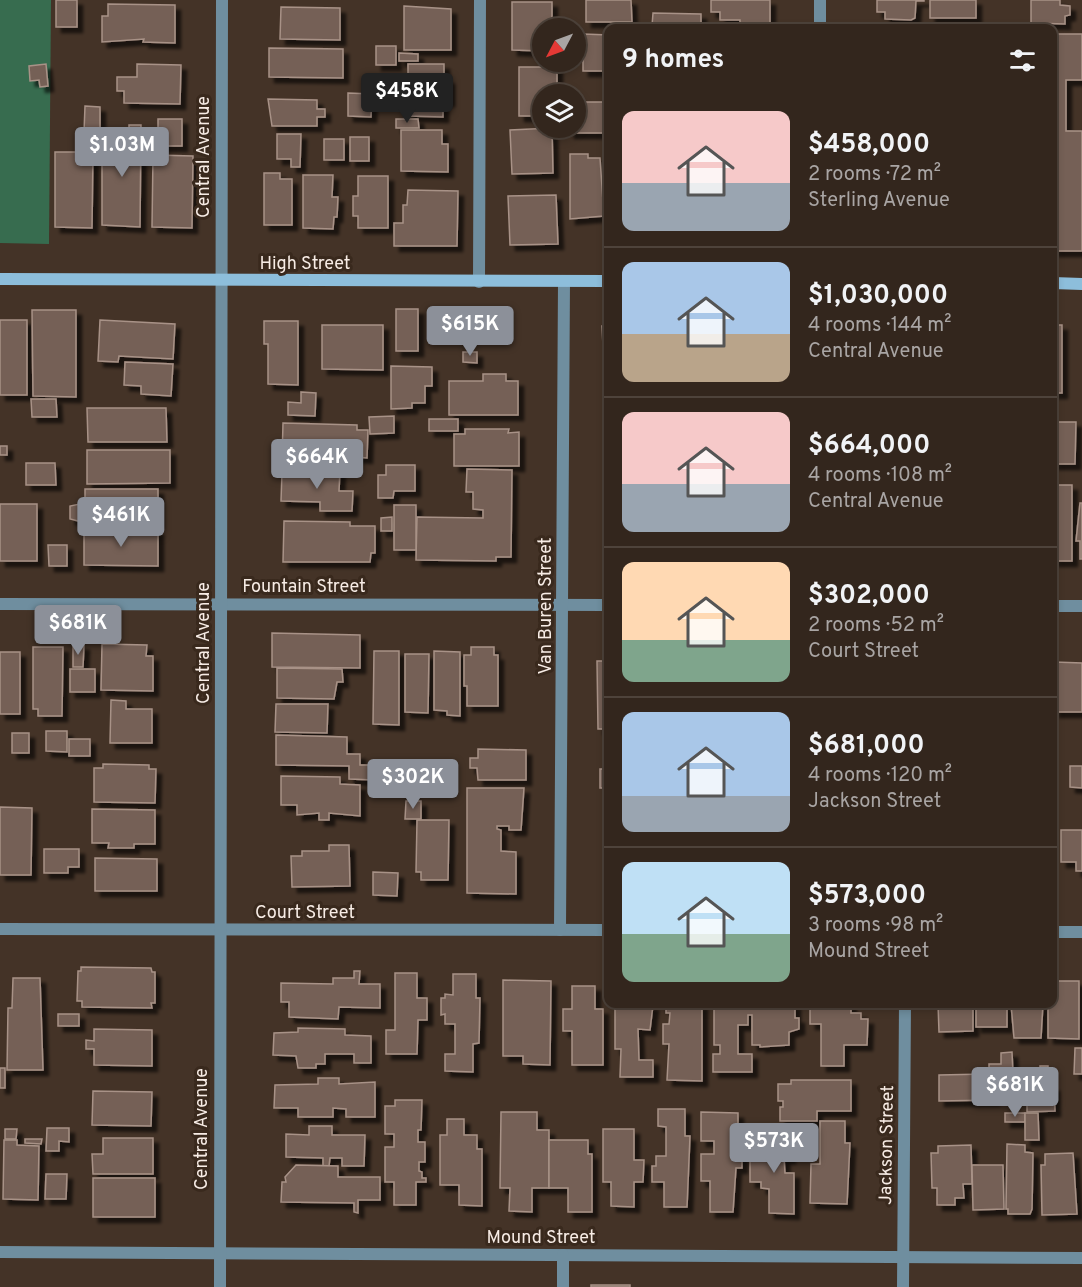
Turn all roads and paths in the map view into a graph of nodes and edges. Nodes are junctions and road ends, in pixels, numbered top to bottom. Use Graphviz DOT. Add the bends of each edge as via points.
graph roads {
  1 [pos="222,0"];
  2 [pos="480,0"];
  3 [pos="820,0"];
  4 [pos="820,24"];
  5 [pos="0,279"];
  6 [pos="220,280"];
  7 [pos="604,281"];
  8 [pos="479,282"];
  9 [pos="564,282"];
  10 [pos="1057,283"];
  11 [pos="1082,284"];
  12 [pos="0,604"];
  13 [pos="221,604"];
  14 [pos="564,605"];
  15 [pos="604,605"];
  16 [pos="1057,606"];
  17 [pos="1082,606"];
  18 [pos="0,929"];
  19 [pos="219,930"];
  20 [pos="560,930"];
  21 [pos="604,930"];
  22 [pos="1057,932"];
  23 [pos="1082,932"];
  24 [pos="905,1008"];
  25 [pos="0,1252"];
  26 [pos="220,1254"];
  27 [pos="563,1255"];
  28 [pos="903,1256"];
  29 [pos="1082,1258"];
  30 [pos="220,1287"];
  31 [pos="563,1287"];
  32 [pos="903,1287"];
  1 -- 6 [label="street, Central Avenue"];
  2 -- 8 [label="street"];
  3 -- 4 [label="street"];
  5 -- 6 [label="main road, High Street"];
  6 -- 8 [label="main road, High Street"];
  6 -- 13 [label="street, Central Avenue"];
  7 -- 9 [label="main road, High Street"];
  8 -- 9 [label="main road, High Street"];
  9 -- 14 [label="street, Van Buren Street"];
  10 -- 11 [label="main road"];
  12 -- 13 [label="street, Fountain Street"];
  13 -- 14 [label="street, Fountain Street"];
  13 -- 19 [label="street, Central Avenue"];
  14 -- 15 [label="street, Fountain Street"];
  14 -- 20 [label="street, Van Buren Street"];
  16 -- 17 [label="street"];
  18 -- 19 [label="street, Court Street"];
  19 -- 20 [label="street, Court Street"];
  19 -- 26 [label="street, Central Avenue"];
  20 -- 21 [label="street, Court Street"];
  22 -- 23 [label="street"];
  24 -- 28 [label="street, Jackson Street"];
  25 -- 26 [label="street, Mound Street"];
  26 -- 27 [label="street, Mound Street"];
  26 -- 30 [label="street, Central Avenue"];
  27 -- 28 [label="street, Mound Street"];
  27 -- 31 [label="street"];
  28 -- 29 [label="street, Mound Street"];
  28 -- 32 [label="street, Jackson Street"];
}
